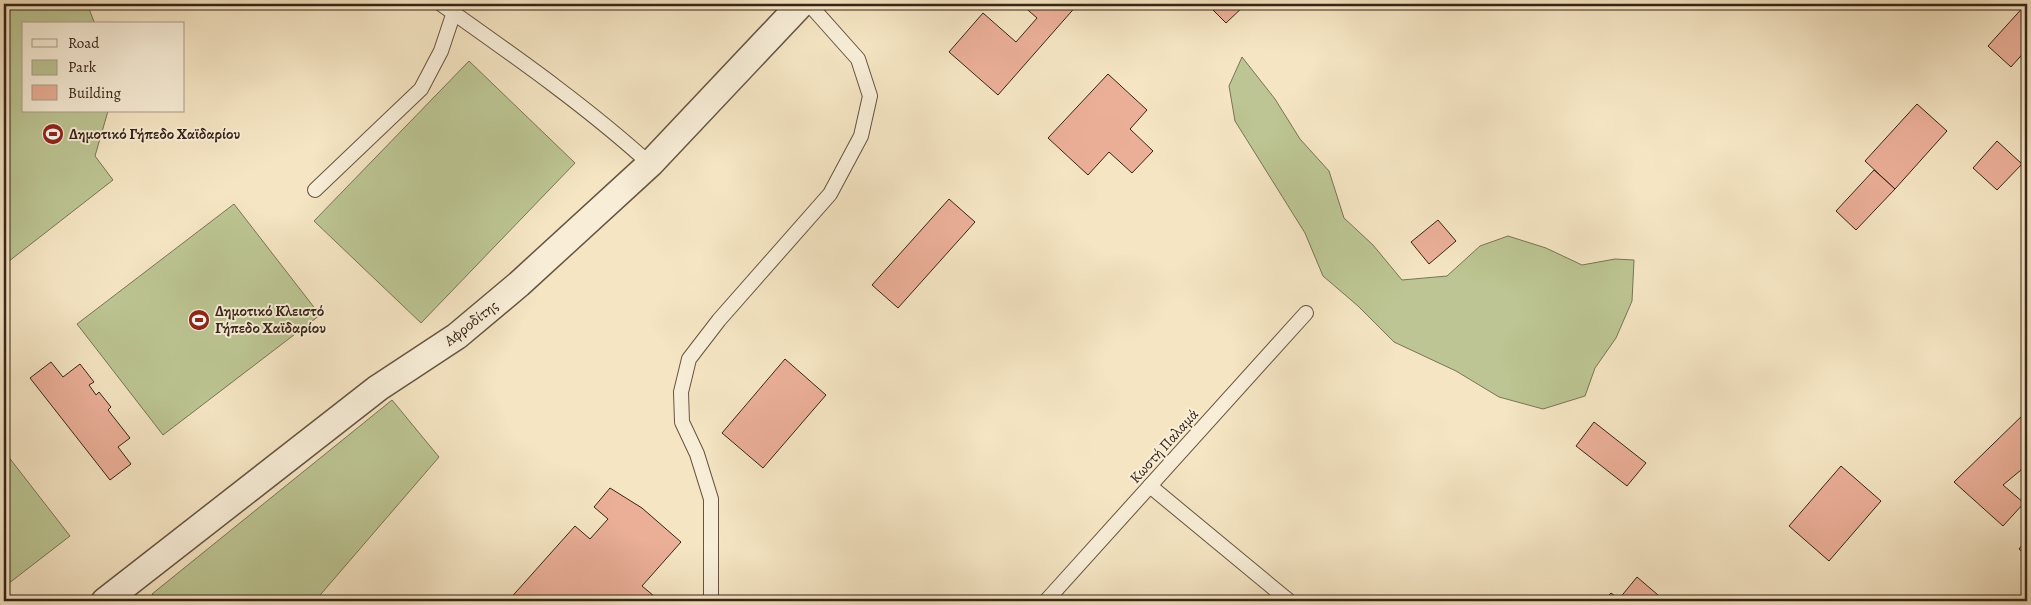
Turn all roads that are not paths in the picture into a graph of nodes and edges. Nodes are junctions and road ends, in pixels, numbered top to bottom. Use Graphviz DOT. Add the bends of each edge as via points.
graph roads {
  1 [pos="441,4"];
  2 [pos="801,4"];
  3 [pos="809,4"];
  4 [pos="454,12"];
  5 [pos="650,164"];
  6 [pos="315,190"];
  7 [pos="1306,313"];
  8 [pos="1150,486"];
  9 [pos="105,601"];
  10 [pos="711,601"];
  11 [pos="1046,601"];
  12 [pos="1289,601"];
  1 -- 4 [label="lane"];
  2 -- 5 [label="street, Αφροδίτης"];
  3 -- 10 [label="lane" via="858,59 870,96 862,136 830,194 719,320 689,359 681,392 682,422 697,454 711,499"];
  4 -- 5 [label="lane" via="616,133"];
  4 -- 6 [label="lane" via="441,51 420,90"];
  5 -- 9 [label="street, Αφροδίτης" via="457,336 378,388"];
  7 -- 8 [label="lane, Κωστή Παλαμά"];
  8 -- 11 [label="lane, Κωστή Παλαμά"];
  8 -- 12 [label="lane"];
}
